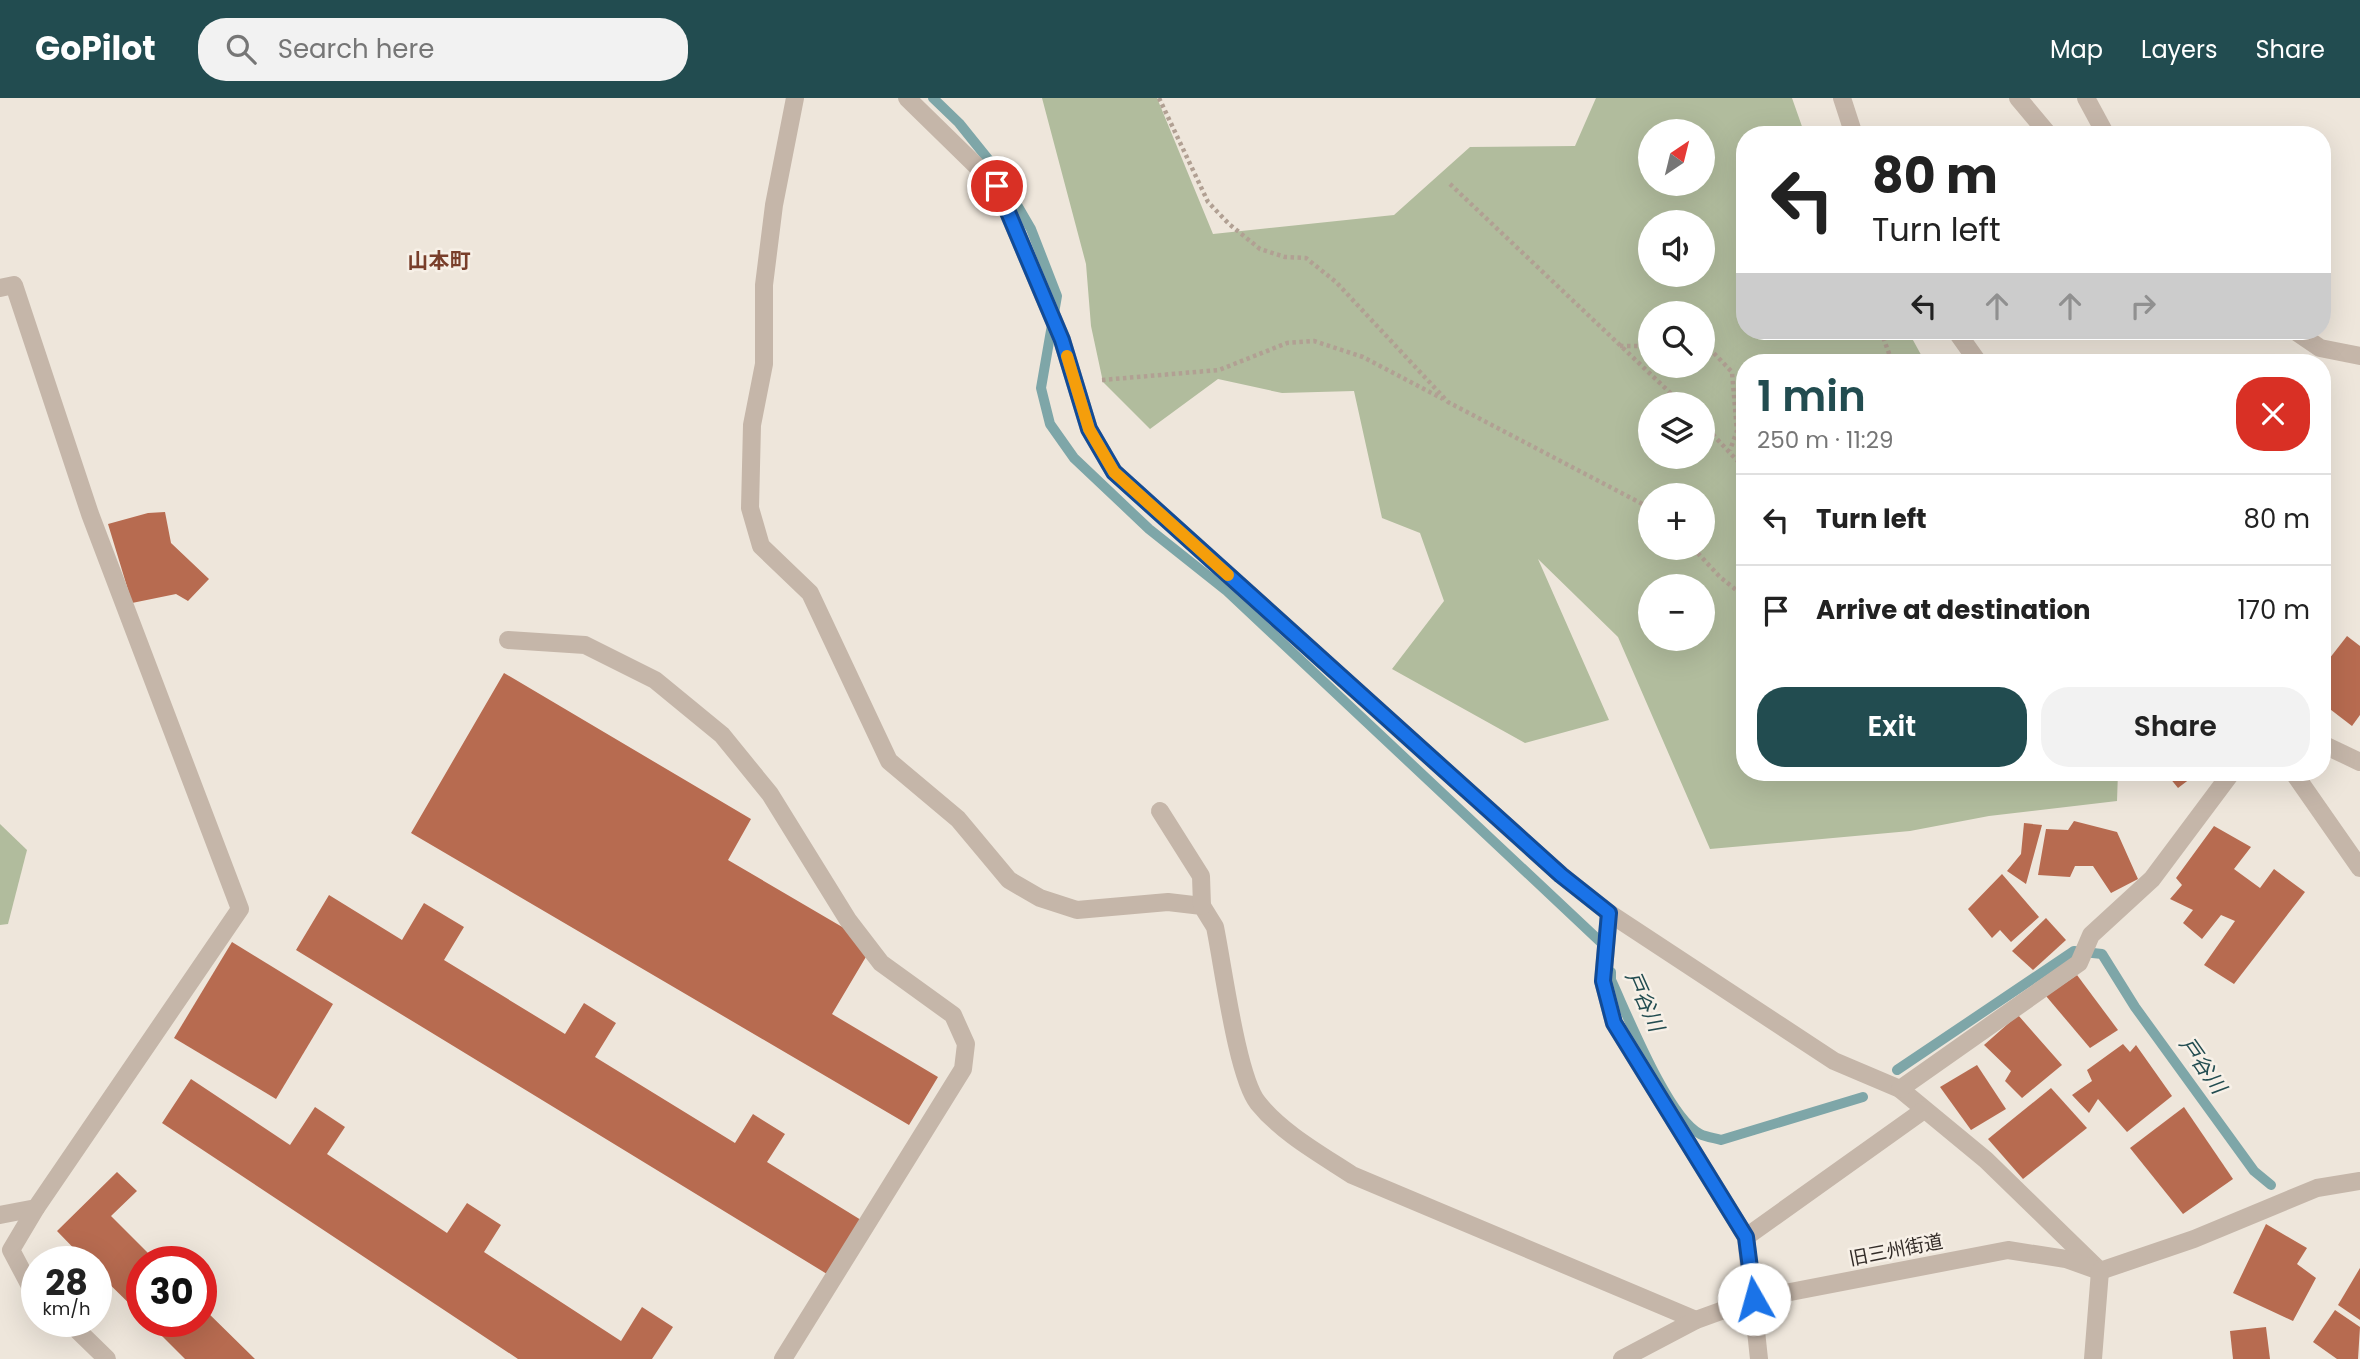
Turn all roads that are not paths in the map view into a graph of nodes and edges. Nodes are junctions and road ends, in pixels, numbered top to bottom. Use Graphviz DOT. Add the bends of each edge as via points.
graph roads {
  1 [pos="796,98"];
  2 [pos="906,98"];
  3 [pos="1842,98"];
  4 [pos="2018,98"];
  5 [pos="2086,98"];
  6 [pos="1851,126"];
  7 [pos="2041,126"];
  8 [pos="2101,126"];
  9 [pos="0,288"];
  10 [pos="2308,340"];
  11 [pos="2360,356"];
  12 [pos="508,640"];
  13 [pos="2331,748"];
  14 [pos="2360,762"];
  15 [pos="2225,781"];
  16 [pos="2299,781"];
  17 [pos="1160,811"];
  18 [pos="2360,868"];
  19 [pos="1202,906"];
  20 [pos="1609,913"];
  21 [pos="1900,1089"];
  22 [pos="1924,1111"];
  23 [pos="2360,1181"];
  24 [pos="36,1208"];
  25 [pos="0,1215"];
  26 [pos="1746,1237"];
  27 [pos="21,1269"];
  28 [pos="2100,1271"];
  29 [pos="1754,1299"];
  30 [pos="1696,1320"];
  31 [pos="84,1337"];
  32 [pos="107,1359"];
  33 [pos="783,1359"];
  34 [pos="1622,1359"];
  35 [pos="1759,1359"];
  36 [pos="2093,1359"];
  1 -- 19 [label="street" via="774,205 765,285 764,364 752,425 750,508 761,546 810,593 889,761 958,819 1009,880 1040,898 1077,910 1168,902"];
  2 -- 20 [label="street" via="997,186 1062,340 1089,429 1114,472 1561,875"];
  3 -- 6 [label="street"];
  4 -- 7 [label="street"];
  5 -- 8 [label="street"];
  9 -- 24 [label="street" via="14,285 90,514 240,909"];
  10 -- 11 [label="street" via="2320,348"];
  12 -- 33 [label="street" via="585,645 655,680 722,735 770,794 848,920 881,963 953,1015 966,1045 962,1069"];
  13 -- 14 [label="street"];
  15 -- 21 [label="street" via="2151,879 2091,935 2079,963"];
  16 -- 18 [label="street"];
  17 -- 19 [label="street" via="1201,876"];
  19 -- 30 [label="street" via="1215,926 1245,1080 1258,1103 1300,1141 1352,1175"];
  20 -- 21 [label="street" via="1835,1061"];
  20 -- 26 [label="street" via="1603,981 1614,1023"];
  21 -- 22 [label="street"];
  22 -- 26 [label="street"];
  22 -- 28 [label="street" via="1986,1160"];
  23 -- 28 [label="street" via="2317,1188 2194,1239"];
  24 -- 25 [label="street"];
  24 -- 27 [label="street" via="11,1250"];
  26 -- 29 [label="street"];
  28 -- 29 [label="street, 旧三州街道" via="2066,1259 2008,1250"];
  28 -- 36 [label="street"];
  29 -- 30 [label="street, 旧三州街道"];
  29 -- 35 [label="street"];
  30 -- 34 [label="street, 旧三州街道"];
  31 -- 32 [label="street"];
}
